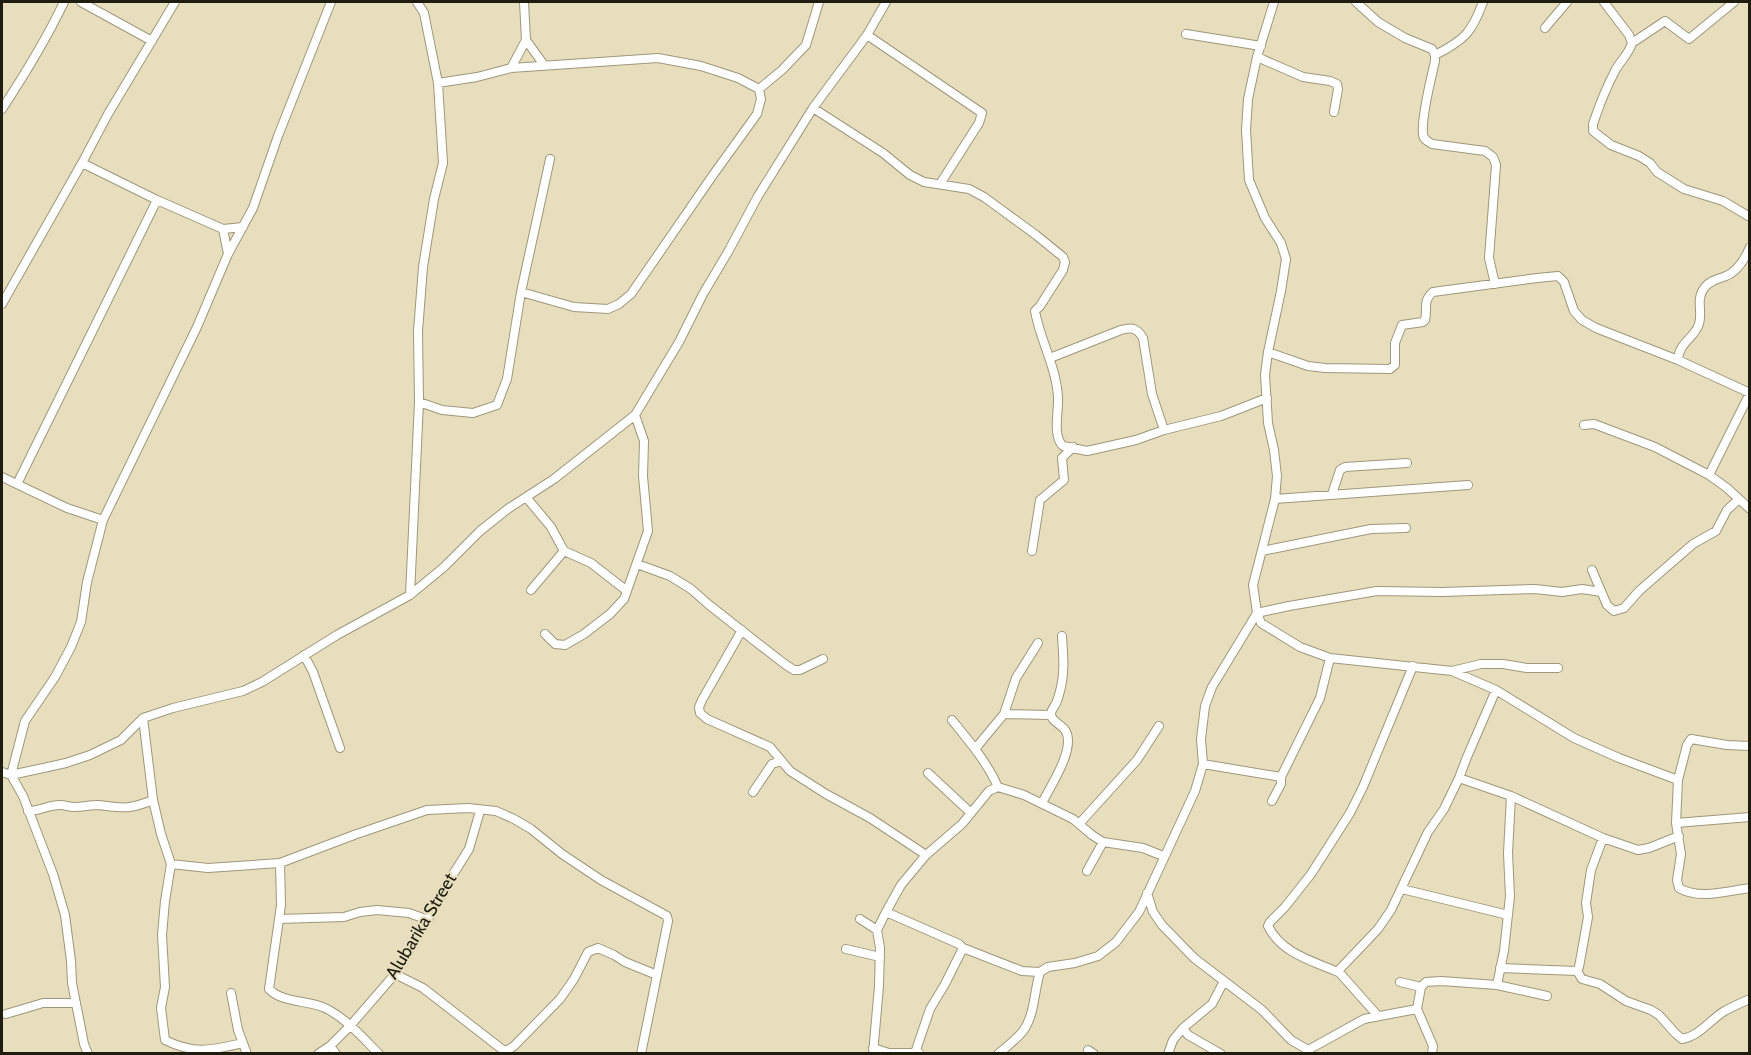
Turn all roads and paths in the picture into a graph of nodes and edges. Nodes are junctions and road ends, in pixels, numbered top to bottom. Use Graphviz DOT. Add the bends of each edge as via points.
graph roads {
  1 [pos="64,2"];
  2 [pos="81,2"];
  3 [pos="175,2"];
  4 [pos="331,2"];
  5 [pos="417,2"];
  6 [pos="524,2"];
  7 [pos="819,2"];
  8 [pos="886,2"];
  9 [pos="1274,2"];
  10 [pos="1483,2"];
  11 [pos="1567,2"];
  12 [pos="1604,2"];
  13 [pos="1734,2"];
  14 [pos="1359,8"];
  15 [pos="1545,28"];
  16 [pos="1186,34"];
  17 [pos="867,35"];
  18 [pos="526,40"];
  19 [pos="152,41"];
  20 [pos="1632,44"];
  21 [pos="1261,46"];
  22 [pos="1435,55"];
  23 [pos="1257,57"];
  24 [pos="544,65"];
  25 [pos="511,68"];
  26 [pos="438,83"];
  27 [pos="759,90"];
  28 [pos="813,108"];
  29 [pos="2,109"];
  30 [pos="1334,112"];
  31 [pos="550,159"];
  32 [pos="82,163"];
  33 [pos="940,184"];
  34 [pos="157,200"];
  35 [pos="1749,217"];
  36 [pos="243,227"];
  37 [pos="223,229"];
  38 [pos="1749,247"];
  39 [pos="228,254"];
  40 [pos="1495,284"];
  41 [pos="521,292"];
  42 [pos="2,304"];
  43 [pos="1268,352"];
  44 [pos="1050,358"];
  45 [pos="1678,360"];
  46 [pos="1749,393"];
  47 [pos="1267,398"];
  48 [pos="419,402"];
  49 [pos="635,415"];
  50 [pos="1584,425"];
  51 [pos="1164,430"];
  52 [pos="1072,447"];
  53 [pos="1407,464"];
  54 [pos="1709,475"];
  55 [pos="2,477"];
  56 [pos="17,484"];
  57 [pos="1467,485"];
  58 [pos="1332,494"];
  59 [pos="526,497"];
  60 [pos="1275,499"];
  61 [pos="1739,499"];
  62 [pos="1749,509"];
  63 [pos="103,520"];
  64 [pos="1406,528"];
  65 [pos="564,551"];
  66 [pos="1032,551"];
  67 [pos="1262,551"];
  68 [pos="637,564"];
  69 [pos="1592,570"];
  70 [pos="531,590"];
  71 [pos="627,591"];
  72 [pos="1601,592"];
  73 [pos="410,595"];
  74 [pos="1257,613"];
  75 [pos="742,630"];
  76 [pos="545,634"];
  77 [pos="1062,636"];
  78 [pos="1038,643"];
  79 [pos="304,655"];
  80 [pos="1330,658"];
  81 [pos="823,659"];
  82 [pos="1413,666"];
  83 [pos="1558,668"];
  84 [pos="1452,671"];
  85 [pos="1496,690"];
  86 [pos="1004,714"];
  87 [pos="1051,715"];
  88 [pos="143,718"];
  89 [pos="952,720"];
  90 [pos="1159,726"];
  91 [pos="1749,746"];
  92 [pos="340,748"];
  93 [pos="975,749"];
  94 [pos="781,761"];
  95 [pos="1203,764"];
  96 [pos="2,772"];
  97 [pos="928,773"];
  98 [pos="11,775"];
  99 [pos="1281,777"];
  100 [pos="1459,778"];
  101 [pos="1678,780"];
  102 [pos="998,787"];
  103 [pos="753,792"];
  104 [pos="1511,796"];
  105 [pos="153,800"];
  106 [pos="1272,801"];
  107 [pos="1042,803"];
  108 [pos="28,811"];
  109 [pos="480,811"];
  110 [pos="971,813"];
  111 [pos="1749,817"];
  112 [pos="1676,823"];
  113 [pos="1079,824"];
  114 [pos="1679,836"];
  115 [pos="1603,838"];
  116 [pos="1103,842"];
  117 [pos="926,855"];
  118 [pos="1163,856"];
  119 [pos="280,863"];
  120 [pos="171,864"];
  121 [pos="1087,871"];
  122 [pos="1749,888"];
  123 [pos="1402,889"];
  124 [pos="1147,893"];
  125 [pos="885,912"];
  126 [pos="1508,915"];
  127 [pos="279,919"];
  128 [pos="860,919"];
  129 [pos="428,920"];
  130 [pos="878,930"];
  131 [pos="963,948"];
  132 [pos="846,949"];
  133 [pos="880,957"];
  134 [pos="1500,968"];
  135 [pos="1577,971"];
  136 [pos="1040,972"];
  137 [pos="1338,972"];
  138 [pos="394,974"];
  139 [pos="657,975"];
  140 [pos="1224,981"];
  141 [pos="1400,982"];
  142 [pos="1497,985"];
  143 [pos="1421,987"];
  144 [pos="231,993"];
  145 [pos="1547,996"];
  146 [pos="1749,999"];
  147 [pos="75,1003"];
  148 [pos="1417,1009"];
  149 [pos="6,1014"];
  150 [pos="1378,1016"];
  151 [pos="350,1026"];
  152 [pos="1183,1028"];
  153 [pos="243,1043"];
  154 [pos="330,1046"];
  155 [pos="873,1051"];
  156 [pos="1309,1052"];
  157 [pos="88,1053"];
  158 [pos="247,1053"];
  159 [pos="318,1053"];
  160 [pos="336,1053"];
  161 [pos="379,1053"];
  162 [pos="641,1053"];
  163 [pos="918,1053"];
  164 [pos="998,1053"];
  165 [pos="1168,1053"];
  166 [pos="1221,1053"];
  167 [pos="1432,1053"];
  1 -- 29 [label="street"];
  2 -- 19 [label="street"];
  3 -- 19 [label="street"];
  4 -- 36 [label="street"];
  5 -- 26 [label="street" via="424,13"];
  6 -- 18 [label="street"];
  7 -- 27 [label="street" via="806,45"];
  8 -- 17 [label="street"];
  9 -- 21 [label="street"];
  10 -- 22 [label="street" via="1467,35"];
  11 -- 15 [label="street"];
  12 -- 20 [label="street"];
  13 -- 20 [label="street" via="1689,39 1665,21"];
  14 -- 22 [label="street" via="1432,49"];
  16 -- 21 [label="street"];
  17 -- 28 [label="street"];
  17 -- 33 [label="street" via="982,113"];
  18 -- 24 [label="street"];
  18 -- 25 [label="street"];
  19 -- 32 [label="street"];
  20 -- 35 [label="street" via="1612,78 1593,131 1611,146 1650,163 1684,189 1723,201"];
  21 -- 23 [label="street"];
  22 -- 40 [label="street" via="1423,135 1432,144 1485,151 1493,156 1496,165 1490,258"];
  23 -- 30 [label="street" via="1303,77 1337,84"];
  23 -- 43 [label="street" via="1246,120 1249,180 1286,259"];
  24 -- 25 [label="street"];
  24 -- 27 [label="street" via="658,58 701,66 738,78"];
  25 -- 26 [label="street"];
  26 -- 48 [label="street" via="443,163 423,267 418,331"];
  27 -- 41 [label="street" via="757,114 631,294 620,304 608,309 574,307"];
  28 -- 33 [label="street" via="910,175"];
  28 -- 49 [label="street" via="758,196 680,342"];
  31 -- 41 [label="street"];
  32 -- 34 [label="street"];
  32 -- 42 [label="street"];
  33 -- 44 [label="street" via="969,189 984,197 1063,257 1063,270 1035,311"];
  34 -- 37 [label="street"];
  34 -- 56 [label="street"];
  36 -- 37 [label="street"];
  36 -- 39 [label="street"];
  37 -- 39 [label="street"];
  38 -- 45 [label="street" via="1736,269 1703,289 1699,300 1700,323 1679,351"];
  39 -- 63 [label="street"];
  40 -- 43 [label="street" via="1433,292 1428,296 1425,320 1402,325 1395,343 1395,365 1390,369 1308,366"];
  40 -- 45 [label="street" via="1558,276 1582,320"];
  41 -- 48 [label="street" via="507,379 497,405 473,413 442,410"];
  43 -- 47 [label="street"];
  44 -- 51 [label="street" via="1121,330 1131,327 1139,331"];
  44 -- 52 [label="street" via="1058,398 1057,438 1063,446"];
  45 -- 46 [label="street"];
  46 -- 54 [label="street"];
  47 -- 51 [label="street" via="1221,416"];
  47 -- 60 [label="street" via="1277,476"];
  48 -- 73 [label="street"];
  49 -- 59 [label="street"];
  49 -- 68 [label="street" via="644,441 648,531"];
  50 -- 54 [label="street" via="1594,424 1655,447"];
  51 -- 52 [label="street" via="1087,451"];
  52 -- 66 [label="street" via="1062,458 1064,480 1040,500"];
  53 -- 58 [label="street" via="1345,467 1340,470"];
  54 -- 61 [label="street"];
  55 -- 56 [label="street"];
  56 -- 63 [label="street"];
  57 -- 58 [label="street"];
  58 -- 60 [label="street"];
  59 -- 65 [label="street" via="551,527"];
  59 -- 73 [label="street" via="480,531"];
  60 -- 67 [label="street"];
  61 -- 62 [label="street"];
  61 -- 72 [label="street" via="1727,510 1716,531 1693,544 1624,608 1614,611"];
  63 -- 98 [label="street" via="81,622 55,677 25,721"];
  64 -- 67 [label="street" via="1371,529"];
  65 -- 70 [label="street"];
  65 -- 71 [label="street" via="591,563"];
  67 -- 74 [label="street" via="1253,585"];
  68 -- 71 [label="street"];
  68 -- 75 [label="street" via="677,580"];
  69 -- 72 [label="street"];
  71 -- 76 [label="street" via="610,614 565,645 555,644"];
  72 -- 74 [label="street" via="1377,591"];
  73 -- 79 [label="street"];
  74 -- 80 [label="street" via="1261,623 1274,632"];
  74 -- 95 [label="street" via="1212,687 1205,706"];
  75 -- 81 [label="street" via="794,670"];
  75 -- 94 [label="street" via="702,700 700,713 770,747"];
  77 -- 87 [label="street" via="1063,681"];
  78 -- 86 [label="street" via="1016,678"];
  79 -- 88 [label="street" via="243,692"];
  79 -- 92 [label="street"];
  80 -- 82 [label="street"];
  80 -- 99 [label="street" via="1320,698"];
  82 -- 84 [label="street"];
  82 -- 137 [label="street" via="1350,813 1311,874 1268,926 1282,946"];
  83 -- 84 [label="street" via="1481,664"];
  84 -- 85 [label="street"];
  85 -- 100 [label="street"];
  85 -- 101 [label="street" via="1574,738"];
  86 -- 87 [label="street"];
  86 -- 93 [label="street"];
  87 -- 107 [label="street" via="1065,731 1068,747"];
  88 -- 98 [label="street" via="121,740 90,755"];
  88 -- 105 [label="street"];
  89 -- 93 [label="street"];
  90 -- 113 [label="street" via="1137,760"];
  91 -- 101 [label="street" via="1691,739"];
  93 -- 102 [label="street"];
  94 -- 103 [label="street" via="772,764"];
  94 -- 117 [label="street" via="806,782"];
  95 -- 99 [label="street"];
  95 -- 118 [label="street" via="1195,790"];
  96 -- 98 [label="street"];
  97 -- 110 [label="street"];
  98 -- 108 [label="street"];
  99 -- 106 [label="street"];
  100 -- 104 [label="street"];
  100 -- 123 [label="street"];
  101 -- 112 [label="street"];
  102 -- 107 [label="street"];
  102 -- 110 [label="street" via="988,791"];
  104 -- 115 [label="street"];
  104 -- 126 [label="street"];
  105 -- 108 [label="street" via="122,809 60,805"];
  105 -- 120 [label="street"];
  107 -- 113 [label="street"];
  108 -- 147 [label="street" via="65,915"];
  109 -- 119 [label="street" via="427,810"];
  109 -- 129 [label="street, Alubarika Street" via="469,849"];
  109 -- 139 [label="street" via="496,811 514,819 582,869 667,916"];
  110 -- 117 [label="street"];
  111 -- 112 [label="street"];
  112 -- 114 [label="street"];
  113 -- 116 [label="street"];
  114 -- 115 [label="street" via="1638,850"];
  114 -- 122 [label="street" via="1679,888 1696,894"];
  115 -- 135 [label="street" via="1591,870 1588,917"];
  116 -- 118 [label="street" via="1143,848"];
  116 -- 121 [label="street"];
  117 -- 125 [label="street"];
  118 -- 124 [label="street"];
  119 -- 120 [label="street" via="208,868"];
  119 -- 127 [label="street"];
  120 -- 153 [label="street" via="162,935 165,987 161,1008 165,1040 175,1047 202,1053"];
  123 -- 126 [label="street"];
  123 -- 137 [label="street" via="1378,929"];
  124 -- 136 [label="street" via="1116,942 1098,956"];
  124 -- 140 [label="street" via="1162,925 1194,958"];
  125 -- 130 [label="street"];
  125 -- 131 [label="street"];
  126 -- 134 [label="street"];
  127 -- 129 [label="street" via="344,917 377,910 409,913"];
  127 -- 151 [label="street" via="268,989 328,1009"];
  128 -- 130 [label="street"];
  129 -- 138 [label="street, Alubarika Street"];
  130 -- 133 [label="street"];
  131 -- 136 [label="street" via="1022,971"];
  131 -- 163 [label="street" via="930,1009"];
  132 -- 133 [label="street"];
  133 -- 155 [label="street"];
  134 -- 135 [label="street"];
  134 -- 142 [label="street"];
  135 -- 146 [label="street" via="1582,979 1600,984 1659,1015 1682,1039 1690,1038 1725,1011"];
  136 -- 164 [label="street" via="1024,1030"];
  137 -- 150 [label="street"];
  138 -- 139 [label="street" via="423,988 503,1050 514,1046 560,999 588,952 598,948"];
  138 -- 151 [label="street, Alubarika Street"];
  139 -- 162 [label="street"];
  140 -- 152 [label="street" via="1212,1004"];
  140 -- 156 [label="street"];
  141 -- 143 [label="street"];
  142 -- 143 [label="street" via="1441,981 1426,982"];
  142 -- 145 [label="street"];
  143 -- 148 [label="street"];
  144 -- 153 [label="street"];
  147 -- 149 [label="street" via="43,1003"];
  147 -- 157 [label="street"];
  148 -- 150 [label="street"];
  148 -- 167 [label="street" via="1433,1046"];
  150 -- 156 [label="street" via="1364,1019"];
  151 -- 154 [label="street, Alubarika Street"];
  151 -- 161 [label="street"];
  152 -- 165 [label="street"];
  152 -- 166 [label="street" via="1188,1035"];
  153 -- 158 [label="street"];
  154 -- 159 [label="street, Alubarika Street"];
  154 -- 160 [label="street"];
  155 -- 163 [label="street"];
}
